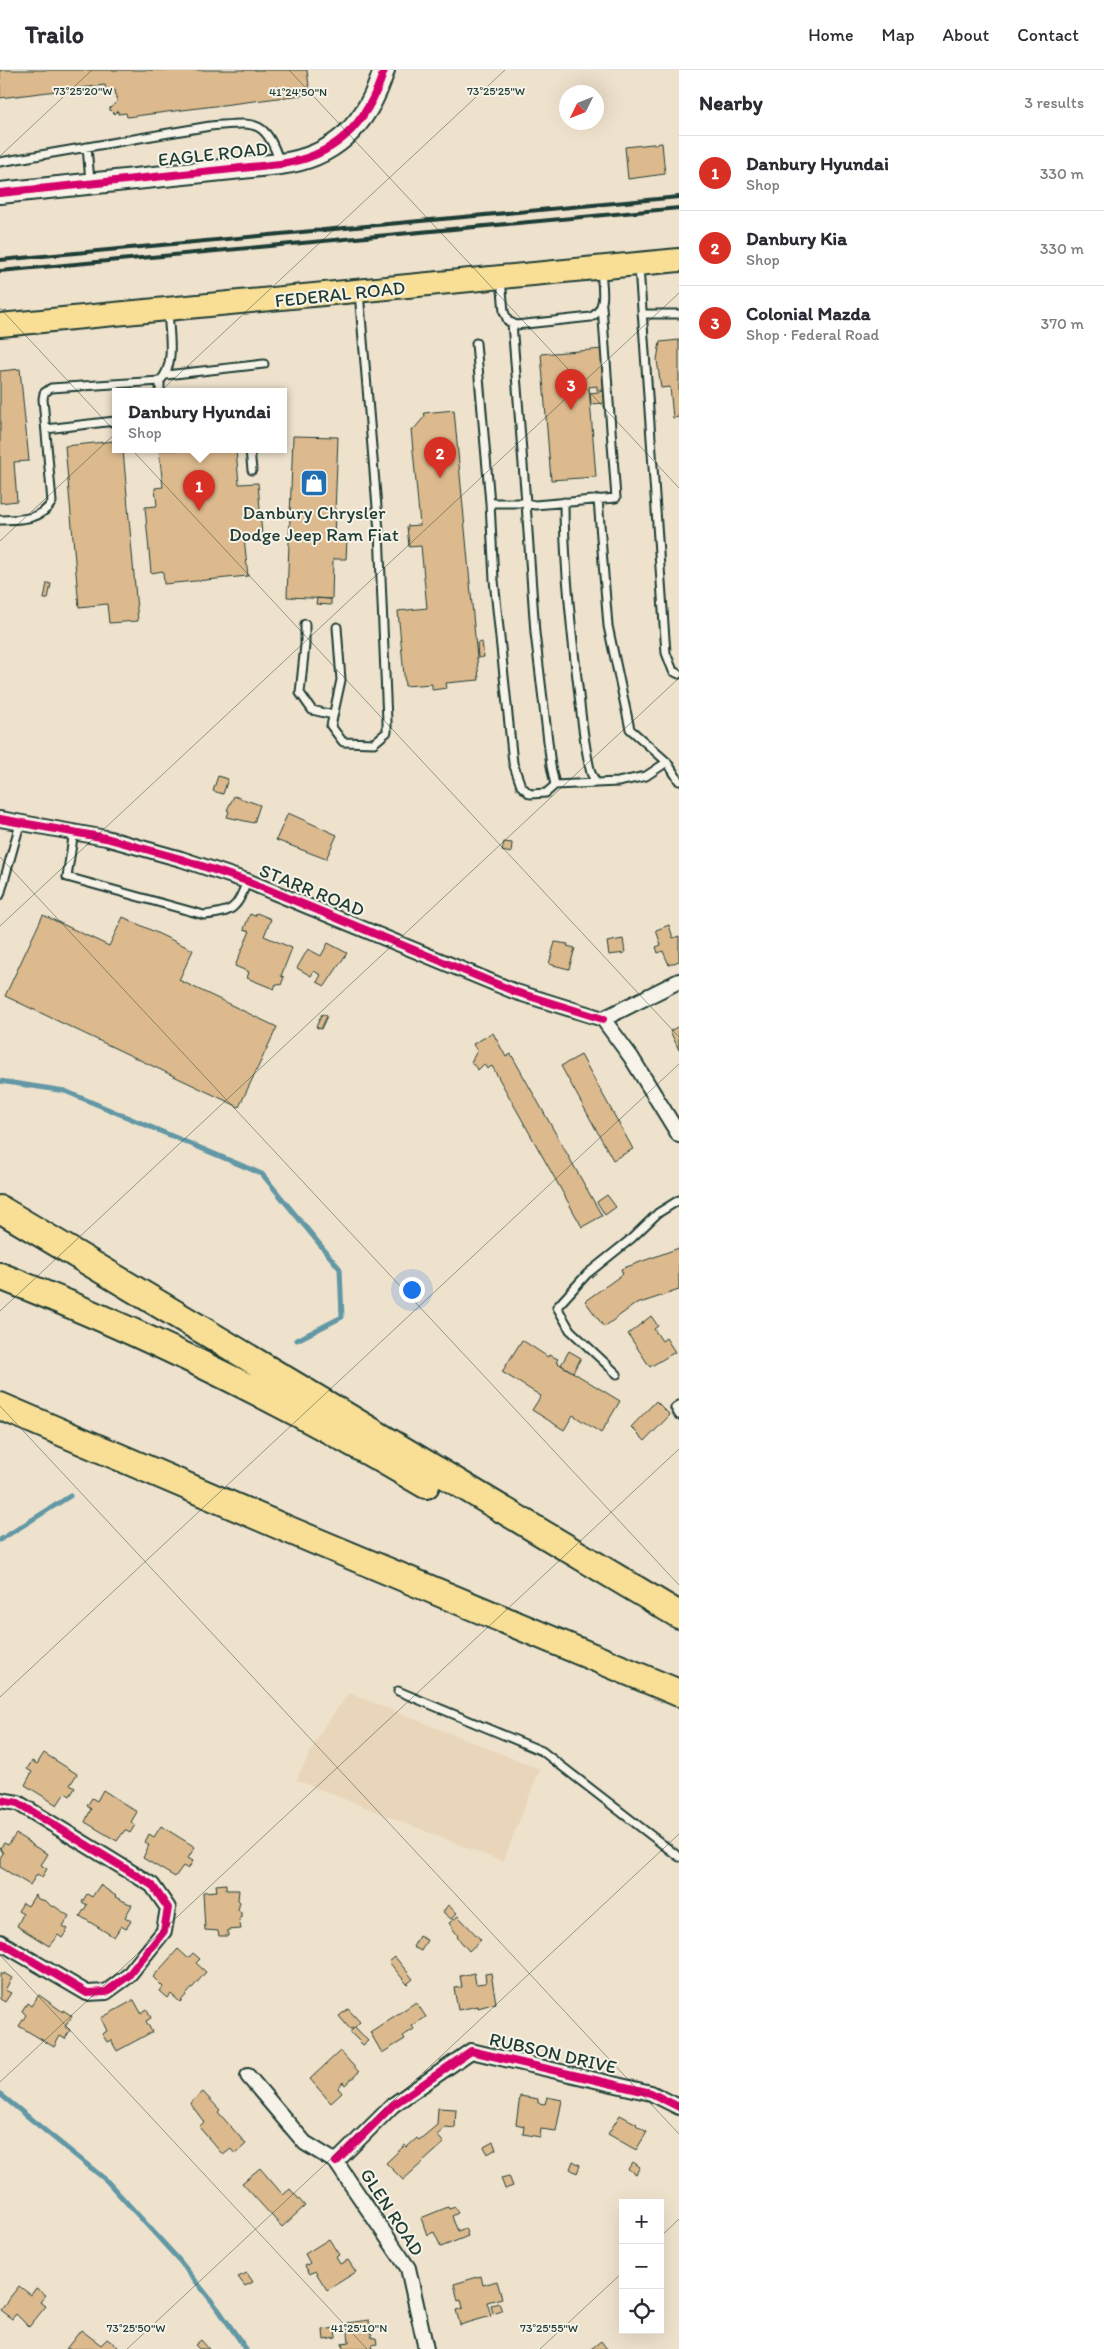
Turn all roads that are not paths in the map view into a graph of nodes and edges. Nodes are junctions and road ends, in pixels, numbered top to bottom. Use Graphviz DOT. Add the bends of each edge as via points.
graph roads {
  1 [pos="384,70"];
  2 [pos="87,147"];
  3 [pos="0,162"];
  4 [pos="280,164"];
  5 [pos="90,183"];
  6 [pos="0,193"];
  7 [pos="679,260"];
  8 [pos="638,264"];
  9 [pos="601,268"];
  10 [pos="501,278"];
  11 [pos="359,292"];
  12 [pos="602,306"];
  13 [pos="168,310"];
  14 [pos="642,314"];
  15 [pos="679,314"];
  16 [pos="512,323"];
  17 [pos="0,325"];
  18 [pos="476,343"];
  19 [pos="264,364"];
  20 [pos="166,375"];
  21 [pos="160,382"];
  22 [pos="160,388"];
  23 [pos="112,421"];
  24 [pos="46,428"];
  25 [pos="250,453"];
  26 [pos="252,470"];
  27 [pos="598,499"];
  28 [pos="564,502"];
  29 [pos="490,503"];
  30 [pos="526,503"];
  31 [pos="0,520"];
  32 [pos="304,624"];
  33 [pos="337,627"];
  34 [pos="679,674"];
  35 [pos="333,715"];
  36 [pos="667,762"];
  37 [pos="679,781"];
  38 [pos="596,783"];
  39 [pos="555,785"];
  40 [pos="0,819"];
  41 [pos="20,824"];
  42 [pos="74,831"];
  43 [pos="246,881"];
  44 [pos="0,895"];
  45 [pos="679,981"];
  46 [pos="603,1019"];
  47 [pos="679,1135"];
  48 [pos="679,1200"];
  49 [pos="0,1209"];
  50 [pos="0,1276"];
  51 [pos="617,1374"];
  52 [pos="679,1405"];
  53 [pos="0,1406"];
  54 [pos="679,1415"];
  55 [pos="0,1426"];
  56 [pos="294,1532"];
  57 [pos="679,1615"];
  58 [pos="679,1628"];
  59 [pos="398,1691"];
  60 [pos="679,1693"];
  61 [pos="0,1800"];
  62 [pos="679,1857"];
  63 [pos="0,1942"];
  64 [pos="248,2076"];
  65 [pos="679,2107"];
  66 [pos="336,2162"];
  67 [pos="426,2349"];
  1 -- 4 [label="street, EAGLE ROAD" via="378,92 350,132 333,146 311,157"];
  2 -- 3 [label="lane"];
  2 -- 4 [label="lane" via="245,123 264,129 273,142"];
  2 -- 5 [label="lane"];
  4 -- 5 [label="street, EAGLE ROAD"];
  5 -- 6 [label="street, EAGLE ROAD"];
  7 -- 8 [label="main road, FEDERAL ROAD"];
  8 -- 9 [label="main road, FEDERAL ROAD"];
  8 -- 14 [label="lane"];
  9 -- 10 [label="main road, FEDERAL ROAD"];
  9 -- 12 [label="lane"];
  10 -- 11 [label="main road, FEDERAL ROAD"];
  10 -- 16 [label="lane" via="504,312"];
  11 -- 13 [label="main road, FEDERAL ROAD"];
  11 -- 35 [label="lane" via="379,531 387,732 374,743 343,742 331,726"];
  12 -- 16 [label="lane" via="598,314 591,317"];
  12 -- 27 [label="lane" via="616,498"];
  13 -- 17 [label="main road, FEDERAL ROAD"];
  13 -- 20 [label="lane" via="170,366"];
  14 -- 15 [label="lane"];
  14 -- 34 [label="lane" via="666,653 673,671"];
  16 -- 30 [label="lane"];
  18 -- 29 [label="lane"];
  19 -- 20 [label="lane"];
  20 -- 21 [label="lane"];
  21 -- 22 [label="lane"];
  21 -- 24 [label="lane" via="51,388 44,393 43,399"];
  23 -- 24 [label="lane"];
  24 -- 31 [label="lane" via="52,502 36,518"];
  25 -- 26 [label="lane"];
  27 -- 28 [label="lane"];
  27 -- 36 [label="lane" via="608,626 630,729"];
  28 -- 30 [label="lane"];
  28 -- 38 [label="lane" via="564,545 573,648 588,760"];
  29 -- 30 [label="lane"];
  29 -- 39 [label="lane" via="494,580 513,762 521,786 530,794 546,793"];
  30 -- 39 [label="lane" via="535,633"];
  32 -- 35 [label="lane" via="300,692 312,710"];
  33 -- 35 [label="lane" via="341,680"];
  36 -- 37 [label="lane"];
  36 -- 38 [label="lane" via="646,776"];
  38 -- 39 [label="lane"];
  40 -- 41 [label="street, STARR ROAD"];
  41 -- 42 [label="street, STARR ROAD"];
  41 -- 44 [label="lane"];
  42 -- 43 [label="street, STARR ROAD" via="182,859"];
  42 -- 43 [label="lane" via="66,877 204,915 227,913 238,903"];
  43 -- 46 [label="street, STARR ROAD" via="516,992"];
  45 -- 46 [label="street"];
  46 -- 47 [label="street" via="631,1057"];
  48 -- 51 [label="lane" via="587,1274 557,1307 570,1330"];
  49 -- 57 [label="highway"];
  50 -- 58 [label="highway" via="159,1343 267,1396 567,1569"];
  52 -- 54 [label="lane" via="675,1408"];
  53 -- 56 [label="highway"];
  55 -- 56 [label="highway"];
  56 -- 60 [label="highway"];
  59 -- 62 [label="lane" via="542,1751"];
  61 -- 63 [label="street" via="18,1803 152,1885 168,1908 164,1931 128,1976 106,1992 87,1993"];
  64 -- 66 [label="street, GLEN ROAD" via="305,2142"];
  65 -- 66 [label="street, RUBSON DRIVE" via="651,2093 471,2051 393,2105"];
  66 -- 67 [label="street, GLEN ROAD" via="408,2268"];
}
